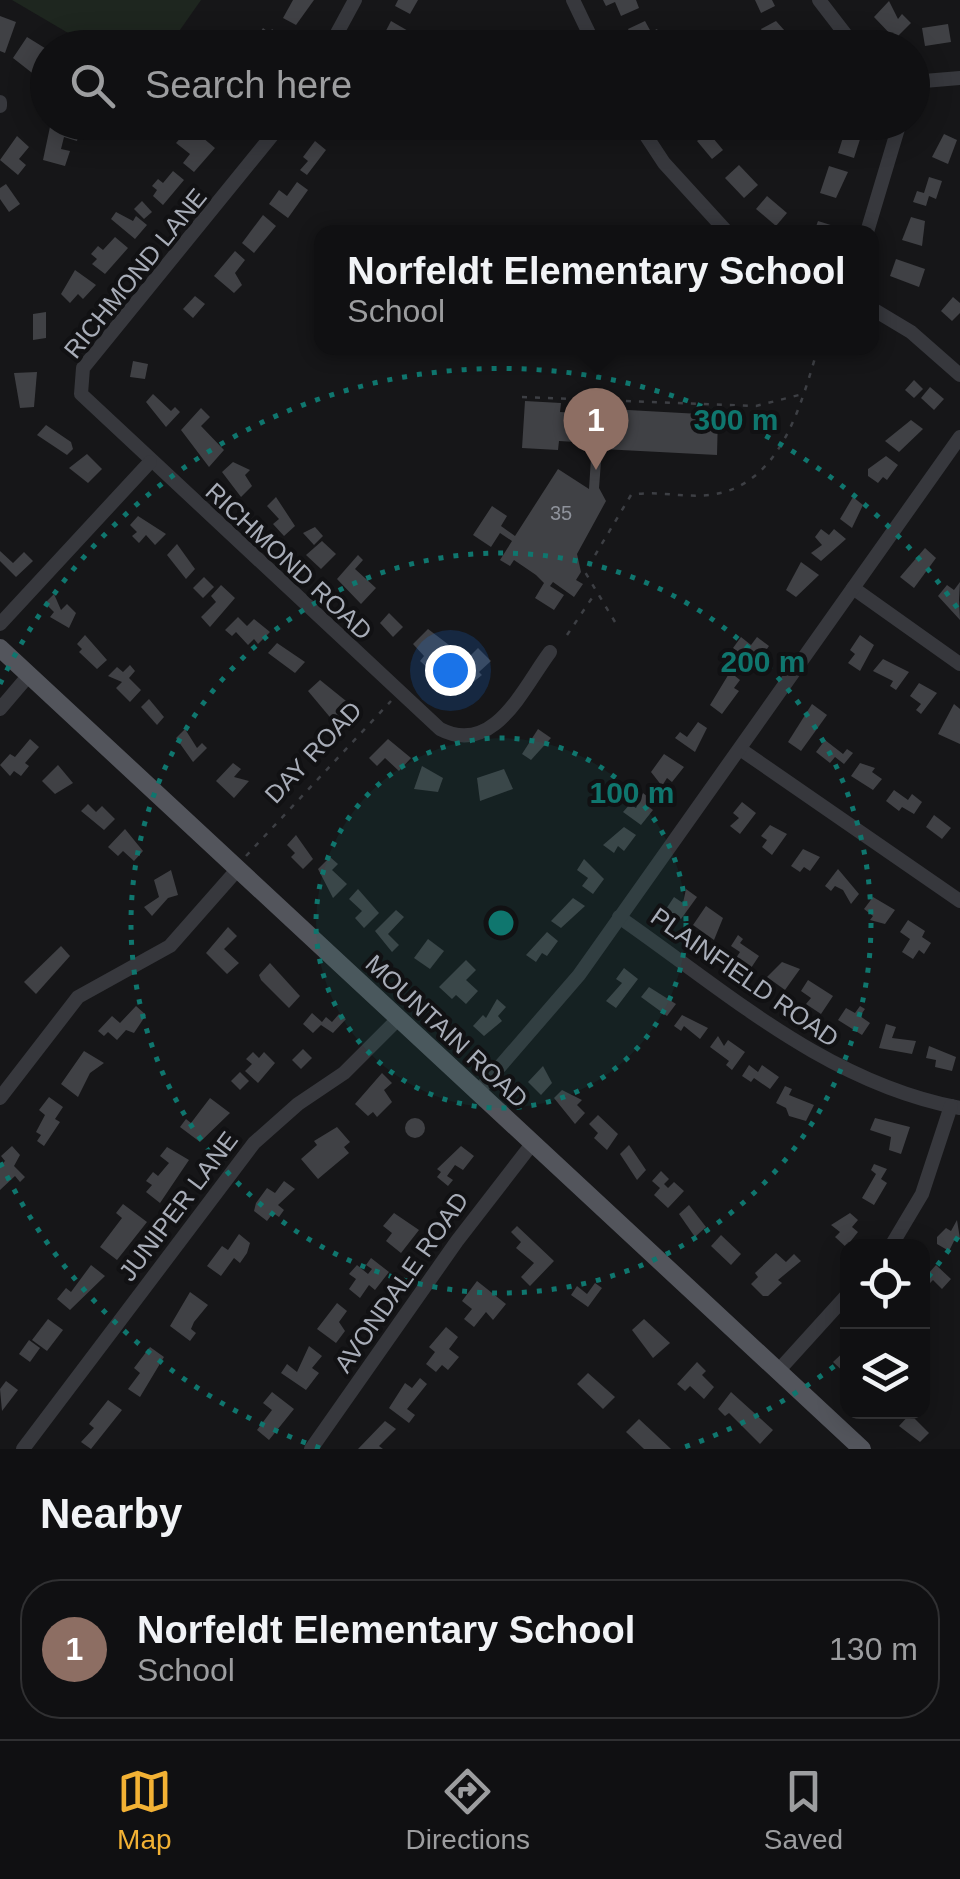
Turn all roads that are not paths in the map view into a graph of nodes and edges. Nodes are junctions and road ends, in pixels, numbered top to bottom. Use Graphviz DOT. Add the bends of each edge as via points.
graph roads {
  1 [pos="355,0"];
  2 [pos="572,0"];
  3 [pos="819,0"];
  4 [pos="339,30"];
  5 [pos="587,30"];
  6 [pos="842,30"];
  7 [pos="960,78"];
  8 [pos="930,83"];
  9 [pos="268,140"];
  10 [pos="649,140"];
  11 [pos="894,140"];
  12 [pos="721,225"];
  13 [pos="868,225"];
  14 [pos="879,313"];
  15 [pos="960,375"];
  16 [pos="960,436"];
  17 [pos="150,462"];
  18 [pos="853,588"];
  19 [pos="0,624"];
  20 [pos="0,648"];
  21 [pos="550,652"];
  22 [pos="960,664"];
  23 [pos="28,675"];
  24 [pos="398,693"];
  25 [pos="0,708"];
  26 [pos="740,749"];
  27 [pos="240,865"];
  28 [pos="960,901"];
  29 [pos="620,917"];
  30 [pos="398,1019"];
  31 [pos="477,1093"];
  32 [pos="0,1098"];
  33 [pos="956,1107"];
  34 [pos="532,1144"];
  35 [pos="894,1239"];
  36 [pos="840,1303"];
  37 [pos="779,1370"];
  38 [pos="23,1449"];
  39 [pos="311,1449"];
  40 [pos="862,1449"];
  1 -- 4 [label="street"];
  2 -- 5 [label="street"];
  3 -- 6 [label="street"];
  7 -- 8 [label="street"];
  9 -- 17 [label="street, RICHMOND LANE" via="80,374 85,400"];
  10 -- 12 [label="street"];
  11 -- 13 [label="street"];
  14 -- 15 [label="street"];
  16 -- 18 [label="street"];
  17 -- 19 [label="street"];
  17 -- 24 [label="street, RICHMOND ROAD"];
  18 -- 22 [label="street"];
  18 -- 26 [label="street"];
  20 -- 23 [label="main road, MOUNTAIN ROAD"];
  21 -- 24 [label="street, DAY ROAD" via="501,720 478,736 440,729"];
  23 -- 25 [label="street"];
  23 -- 27 [label="main road, MOUNTAIN ROAD"];
  26 -- 28 [label="street"];
  26 -- 29 [label="street"];
  27 -- 30 [label="main road, MOUNTAIN ROAD"];
  27 -- 32 [label="street" via="170,946 78,997"];
  29 -- 31 [label="street"];
  29 -- 33 [label="street, PLAINFIELD ROAD" via="816,1056 892,1091"];
  30 -- 31 [label="main road, MOUNTAIN ROAD"];
  30 -- 38 [label="street, JUNIPER LANE" via="344,1073 254,1143"];
  31 -- 34 [label="main road, MOUNTAIN ROAD"];
  33 -- 35 [label="street" via="922,1194"];
  34 -- 37 [label="main road, MOUNTAIN ROAD"];
  34 -- 39 [label="street, AVONDALE ROAD"];
  36 -- 37 [label="street"];
  37 -- 40 [label="main road, MOUNTAIN ROAD"];
}
